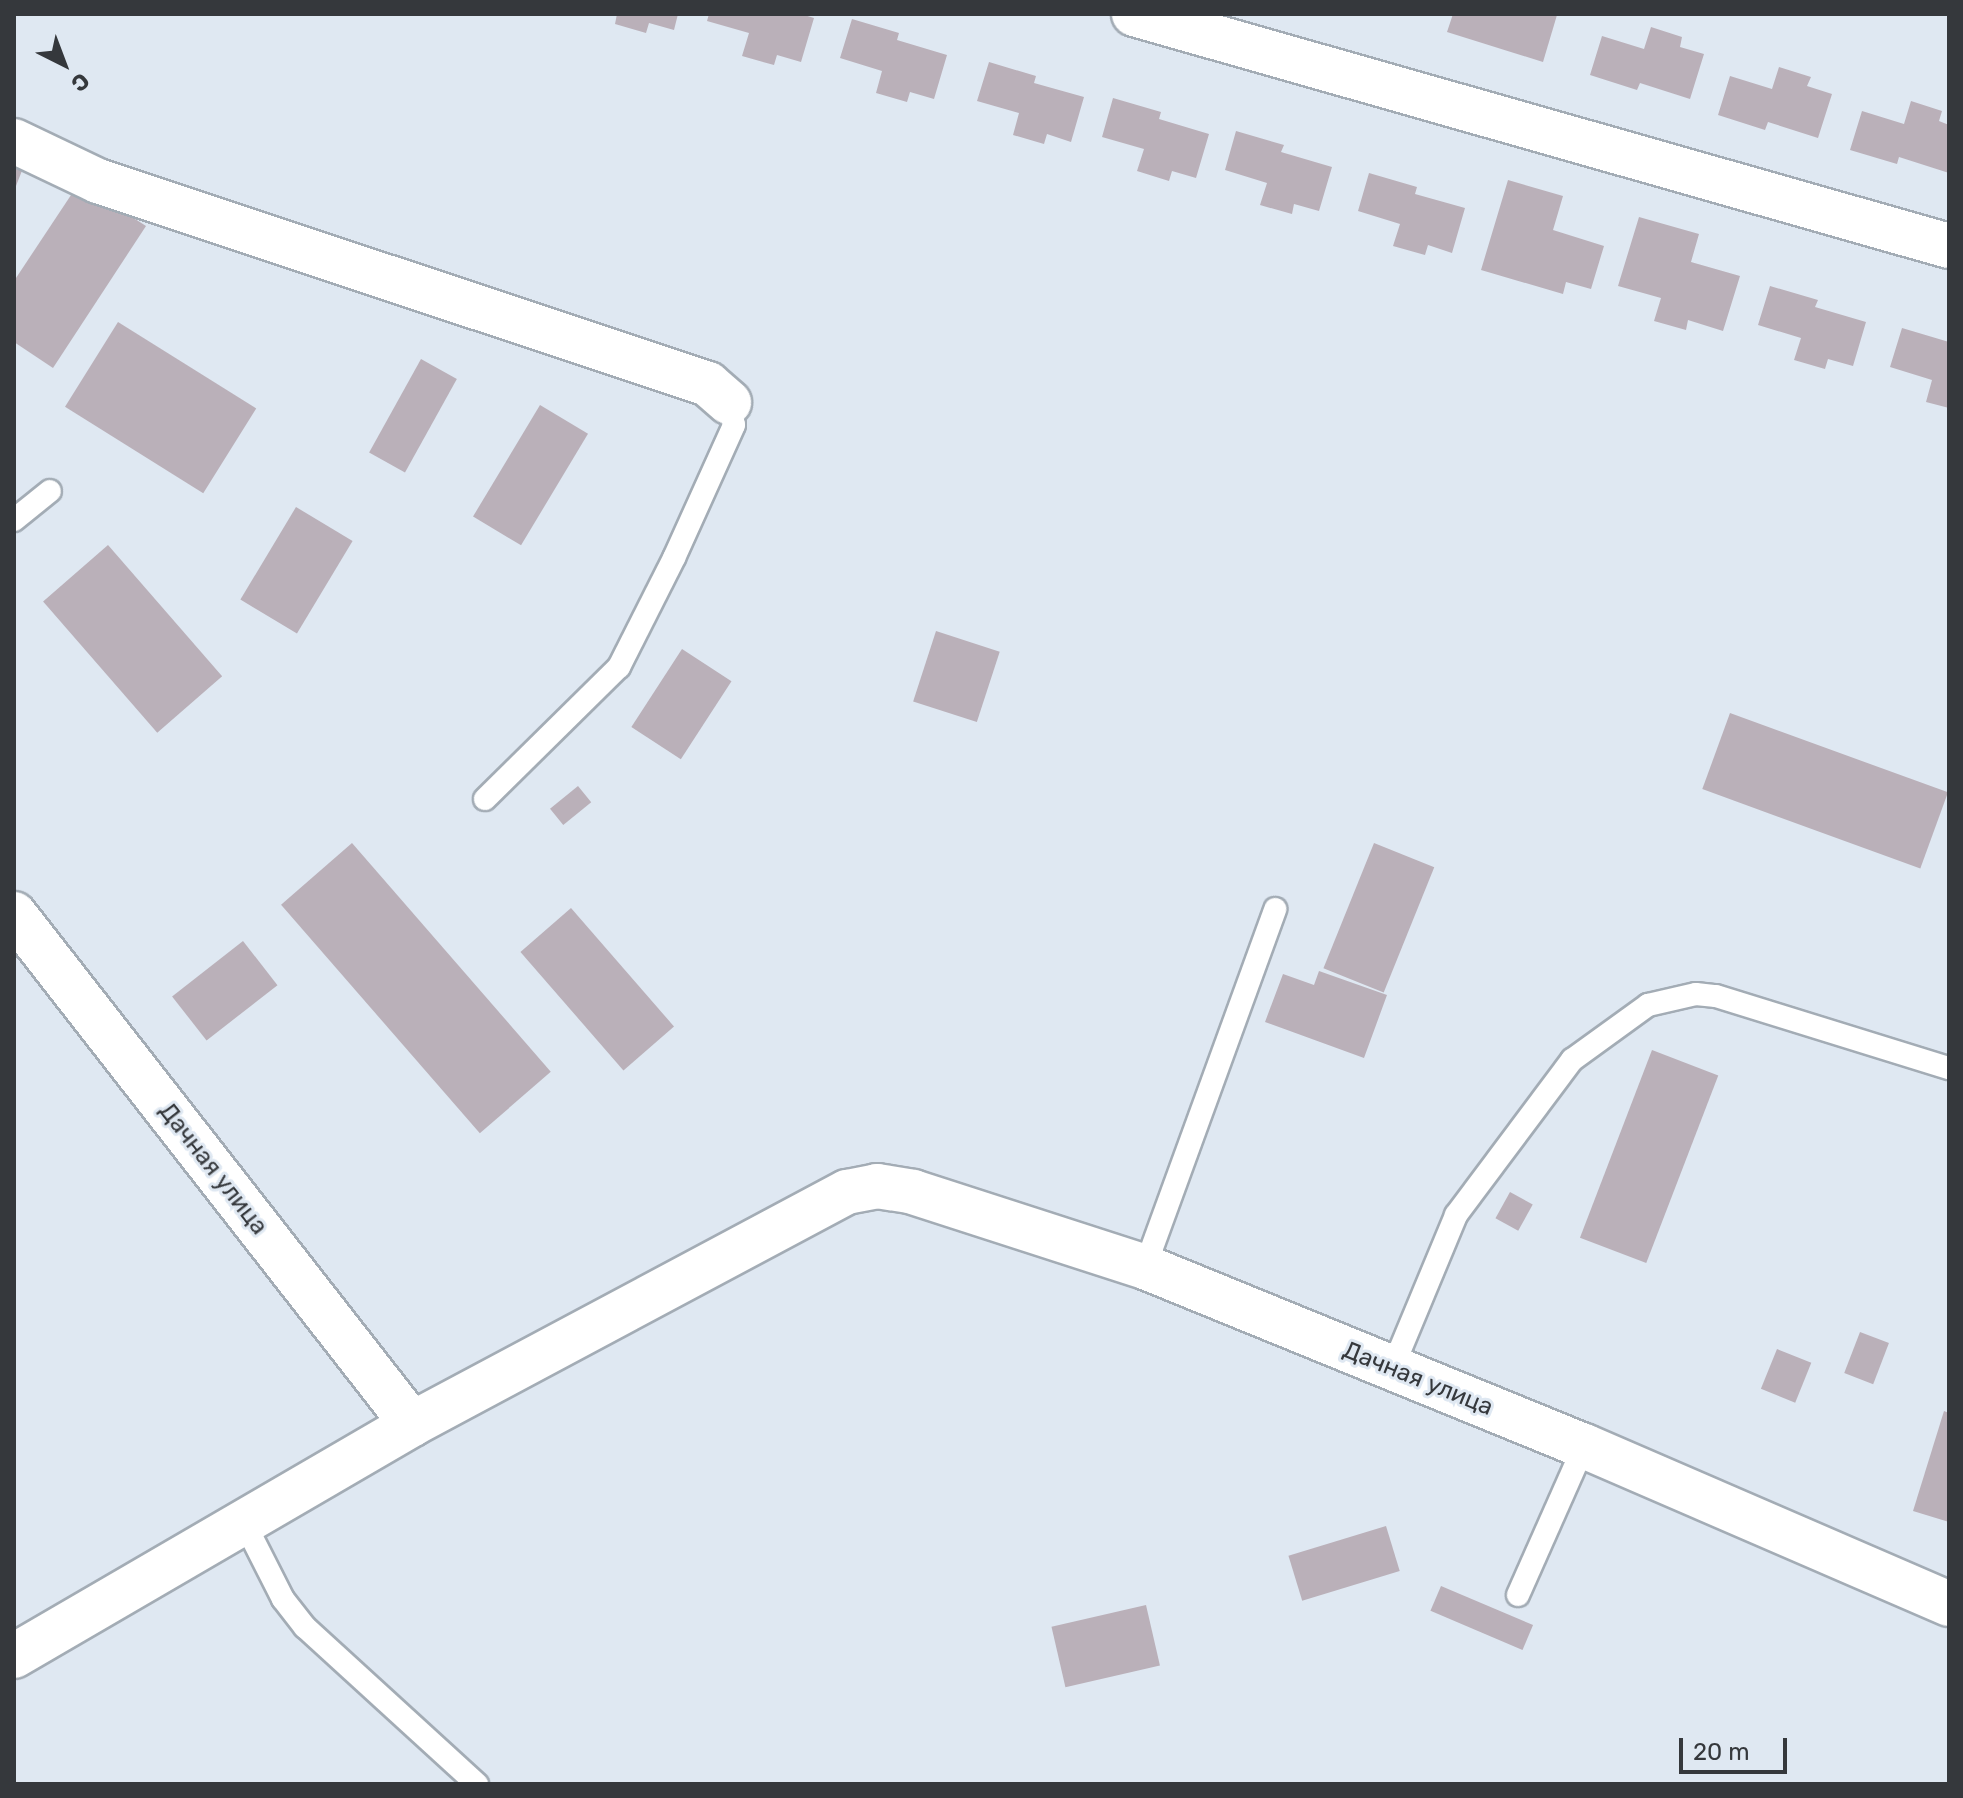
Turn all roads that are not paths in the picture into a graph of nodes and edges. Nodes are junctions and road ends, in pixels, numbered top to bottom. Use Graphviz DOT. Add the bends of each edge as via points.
graph roads {
  1 [pos="1134,14"];
  2 [pos="14,141"];
  3 [pos="1949,246"];
  4 [pos="729,402"];
  5 [pos="50,491"];
  6 [pos="14,520"];
  7 [pos="485,799"];
  8 [pos="1275,909"];
  9 [pos="14,914"];
  10 [pos="1949,1068"];
  11 [pos="1145,1267"];
  12 [pos="1392,1369"];
  13 [pos="412,1424"];
  14 [pos="1584,1446"];
  15 [pos="245,1524"];
  16 [pos="1518,1595"];
  17 [pos="1949,1604"];
  18 [pos="14,1656"];
  19 [pos="477,1784"];
  1 -- 3 [label="street"];
  2 -- 4 [label="street" via="98,181 708,384"];
  4 -- 7 [label="lane" via="734,425 619,667"];
  5 -- 6 [label="lane"];
  8 -- 11 [label="lane"];
  9 -- 13 [label="street, Дачная улица"];
  10 -- 12 [label="lane" via="1716,996 1696,994 1648,1005 1572,1060 1456,1215"];
  11 -- 12 [label="street, Дачная улица"];
  11 -- 13 [label="street, Дачная улица" via="913,1192 877,1186 847,1192"];
  12 -- 14 [label="street, Дачная улица"];
  13 -- 15 [label="street"];
  14 -- 16 [label="lane"];
  14 -- 17 [label="street, Дачная улица"];
  15 -- 18 [label="street"];
  15 -- 19 [label="lane" via="283,1599 305,1627"];
}
